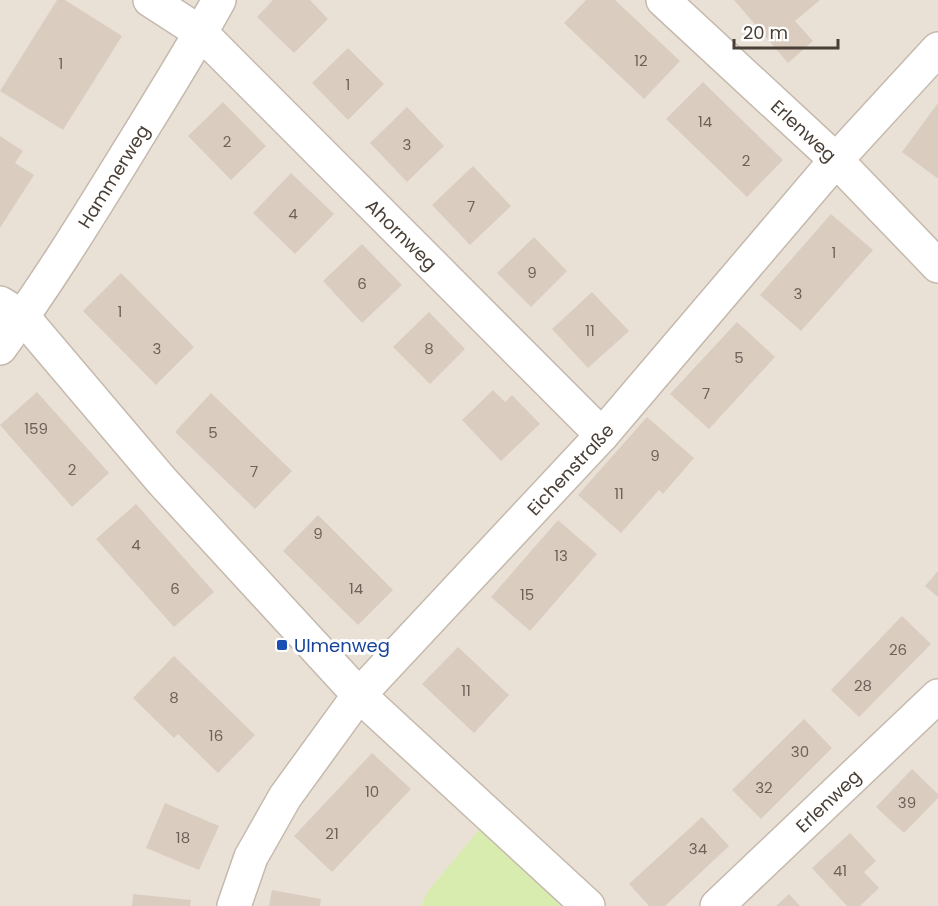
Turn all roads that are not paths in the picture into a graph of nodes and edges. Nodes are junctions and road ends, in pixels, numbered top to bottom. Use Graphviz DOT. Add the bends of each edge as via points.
graph roads {
  1 [pos="150,0"];
  2 [pos="219,0"];
  3 [pos="663,0"];
  4 [pos="201,33"];
  5 [pos="938,49"];
  6 [pos="836,160"];
  7 [pos="938,266"];
  8 [pos="11,310"];
  9 [pos="0,348"];
  10 [pos="602,435"];
  11 [pos="359,695"];
  12 [pos="938,696"];
  13 [pos="234,906"];
  14 [pos="588,906"];
  15 [pos="717,906"];
  1 -- 4 [label="street, Ahornweg"];
  2 -- 4 [label="street, Hammerweg"];
  3 -- 6 [label="street, Erlenweg"];
  4 -- 8 [label="street, Hammerweg" via="90,214"];
  4 -- 10 [label="street, Ahornweg"];
  5 -- 6 [label="street, Eichenstraße"];
  6 -- 7 [label="street, Erlenweg"];
  6 -- 10 [label="street, Eichenstraße"];
  8 -- 9 [label="street, Hammerweg"];
  8 -- 11 [label="street"];
  10 -- 11 [label="street, Eichenstraße"];
  11 -- 13 [label="street, Eichenstraße" via="285,797 251,857"];
  11 -- 14 [label="street"];
  12 -- 15 [label="street, Erlenweg"];
}
